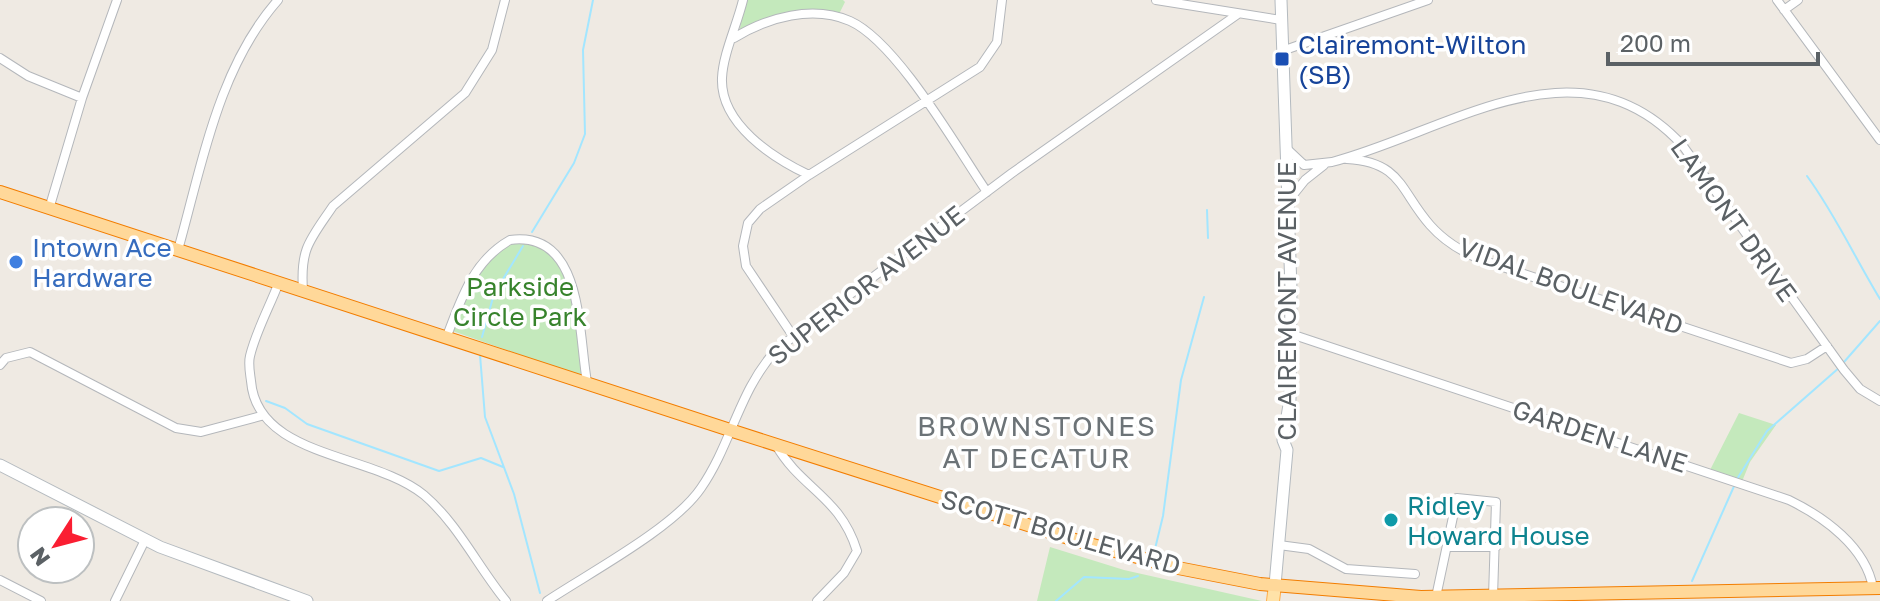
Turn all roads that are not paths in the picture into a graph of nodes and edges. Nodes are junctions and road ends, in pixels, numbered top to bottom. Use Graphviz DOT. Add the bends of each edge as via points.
graph roads {
  1 [pos="117,0"];
  2 [pos="278,0"];
  3 [pos="505,0"];
  4 [pos="743,0"];
  5 [pos="1002,0"];
  6 [pos="1156,0"];
  7 [pos="1281,0"];
  8 [pos="1428,0"];
  9 [pos="1777,0"];
  10 [pos="1798,0"];
  11 [pos="1784,10"];
  12 [pos="1238,14"];
  13 [pos="1281,20"];
  14 [pos="734,38"];
  15 [pos="1282,51"];
  16 [pos="0,58"];
  17 [pos="82,98"];
  18 [pos="926,103"];
  19 [pos="1876,127"];
  20 [pos="1880,140"];
  21 [pos="1286,149"];
  22 [pos="1343,159"];
  23 [pos="1332,162"];
  24 [pos="809,175"];
  25 [pos="0,192"];
  26 [pos="987,192"];
  27 [pos="1288,200"];
  28 [pos="49,209"];
  29 [pos="178,250"];
  30 [pos="279,282"];
  31 [pos="303,290"];
  32 [pos="1291,334"];
  33 [pos="447,336"];
  34 [pos="793,336"];
  35 [pos="1827,346"];
  36 [pos="0,365"];
  37 [pos="587,382"];
  38 [pos="1880,401"];
  39 [pos="261,416"];
  40 [pos="729,430"];
  41 [pos="776,444"];
  42 [pos="0,465"];
  43 [pos="145,540"];
  44 [pos="1279,545"];
  45 [pos="1448,547"];
  46 [pos="1496,547"];
  47 [pos="1415,574"];
  48 [pos="0,580"];
  49 [pos="1275,585"];
  50 [pos="1876,588"];
  51 [pos="1436,597"];
  52 [pos="1493,597"];
  53 [pos="1421,599"];
  54 [pos="41,601"];
  55 [pos="115,601"];
  56 [pos="307,601"];
  57 [pos="506,601"];
  58 [pos="547,601"];
  59 [pos="817,601"];
  60 [pos="1273,601"];
  1 -- 17 [label="street"];
  2 -- 29 [label="street" via="251,35 219,107"];
  3 -- 31 [label="street" via="492,50 465,93 333,206 301,259"];
  4 -- 14 [label="street"];
  5 -- 18 [label="street" via="997,42 987,61"];
  6 -- 12 [label="street"];
  7 -- 13 [label="main road, CLAIREMONT AVENUE"];
  8 -- 15 [label="street"];
  9 -- 11 [label="street"];
  10 -- 11 [label="street"];
  11 -- 19 [label="street"];
  12 -- 13 [label="street"];
  12 -- 26 [label="street, SUPERIOR AVENUE"];
  13 -- 15 [label="main road, CLAIREMONT AVENUE"];
  14 -- 18 [label="street" via="793,15 821,12 851,21 870,34"];
  14 -- 24 [label="street" via="722,76 728,106 755,141"];
  15 -- 21 [label="main road, CLAIREMONT AVENUE"];
  16 -- 17 [label="street"];
  17 -- 28 [label="street"];
  18 -- 24 [label="street"];
  18 -- 26 [label="street"];
  19 -- 20 [label="street"];
  21 -- 23 [label="street, LAMONT DRIVE" via="1308,166"];
  21 -- 27 [label="main road, CLAIREMONT AVENUE"];
  22 -- 23 [label="street, LAMONT DRIVE"];
  22 -- 35 [label="street, VIDAL BOULEVARD" via="1375,163 1392,173 1437,232 1482,260 1791,363"];
  22 -- 35 [label="street, LAMONT DRIVE" via="1529,95 1567,91 1615,99 1656,120 1683,146"];
  23 -- 27 [label="street" via="1311,174"];
  24 -- 34 [label="street" via="760,209 748,223 743,246 755,284"];
  25 -- 28 [label="highway, SCOTT BOULEVARD"];
  26 -- 34 [label="street, SUPERIOR AVENUE"];
  27 -- 32 [label="main road, CLAIREMONT AVENUE"];
  28 -- 29 [label="highway, SCOTT BOULEVARD"];
  29 -- 30 [label="highway, SCOTT BOULEVARD"];
  30 -- 31 [label="highway, SCOTT BOULEVARD"];
  30 -- 39 [label="street" via="249,358"];
  31 -- 33 [label="highway, SCOTT BOULEVARD"];
  32 -- 44 [label="main road, CLAIREMONT AVENUE"];
  32 -- 50 [label="street, GARDEN LANE" via="1789,500 1820,517 1864,561"];
  33 -- 37 [label="highway, SCOTT BOULEVARD"];
  33 -- 37 [label="street" via="464,290 482,263 510,240 540,242 556,252 577,299"];
  34 -- 40 [label="street, SUPERIOR AVENUE" via="758,369"];
  35 -- 38 [label="street, LAMONT DRIVE" via="1860,389"];
  36 -- 39 [label="street" via="6,358 30,352 176,428 201,432"];
  37 -- 40 [label="highway, SCOTT BOULEVARD"];
  39 -- 57 [label="street" via="293,440 358,463 423,495 455,529"];
  40 -- 41 [label="highway, SCOTT BOULEVARD"];
  40 -- 58 [label="street, SUPERIOR AVENUE" via="715,467 691,500"];
  41 -- 49 [label="highway, SCOTT BOULEVARD" via="1078,541 1178,568"];
  41 -- 59 [label="street" via="794,471 833,504 857,551"];
  42 -- 43 [label="main road"];
  43 -- 55 [label="street"];
  43 -- 56 [label="main road"];
  44 -- 47 [label="street" via="1309,549 1346,569"];
  44 -- 49 [label="main road, CLAIREMONT AVENUE"];
  45 -- 46 [label="street"];
  45 -- 46 [label="street" via="1457,498 1496,502"];
  45 -- 51 [label="street"];
  46 -- 52 [label="street"];
  48 -- 54 [label="street"];
  49 -- 53 [label="highway, SCOTT BOULEVARD"];
  49 -- 60 [label="main road, CLAIREMONT AVENUE"];
  50 -- 52 [label="highway, SCOTT BOULEVARD"];
  51 -- 52 [label="highway, SCOTT BOULEVARD"];
  51 -- 53 [label="highway, SCOTT BOULEVARD"];
}
